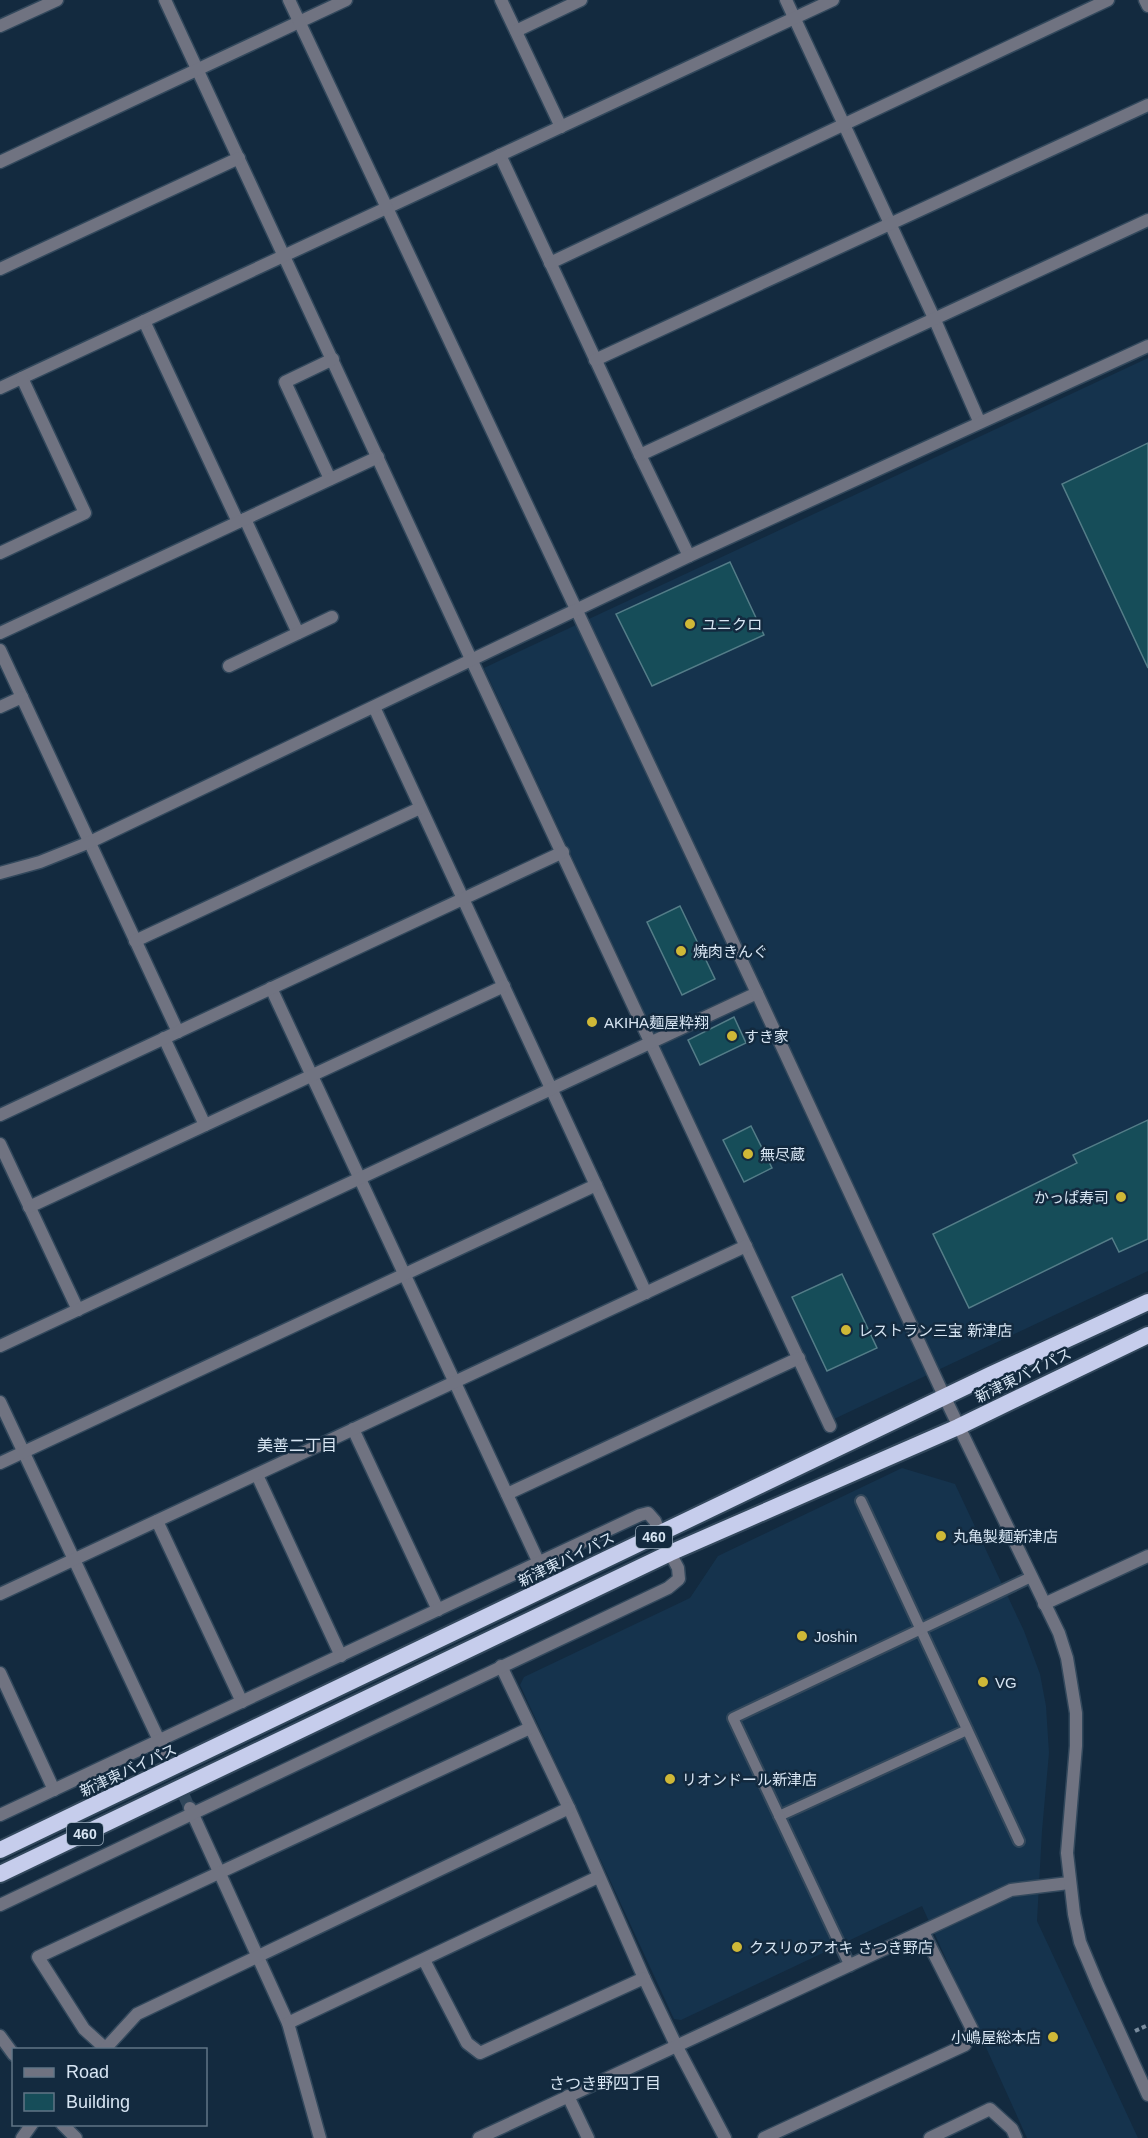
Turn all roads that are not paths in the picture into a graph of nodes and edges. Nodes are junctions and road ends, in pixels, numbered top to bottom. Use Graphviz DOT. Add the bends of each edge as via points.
graph roads {
  1 [pos="57,0"];
  2 [pos="165,0"];
  3 [pos="289,0"];
  4 [pos="346,0"];
  5 [pos="501,0"];
  6 [pos="581,0"];
  7 [pos="786,0"];
  8 [pos="833,0"];
  9 [pos="1108,0"];
  10 [pos="1145,0"];
  11 [pos="1148,6"];
  12 [pos="795,18"];
  13 [pos="300,22"];
  14 [pos="0,26"];
  15 [pos="516,31"];
  16 [pos="198,70"];
  17 [pos="1148,105"];
  18 [pos="845,126"];
  19 [pos="561,127"];
  20 [pos="500,155"];
  21 [pos="239,158"];
  22 [pos="0,162"];
  23 [pos="388,208"];
  24 [pos="1148,220"];
  25 [pos="890,222"];
  26 [pos="285,256"];
  27 [pos="550,263"];
  28 [pos="0,269"];
  29 [pos="934,318"];
  30 [pos="144,321"];
  31 [pos="1148,346"];
  32 [pos="333,359"];
  33 [pos="595,360"];
  34 [pos="22,378"];
  35 [pos="0,388"];
  36 [pos="980,421"];
  37 [pos="639,455"];
  38 [pos="378,457"];
  39 [pos="330,479"];
  40 [pos="242,521"];
  41 [pos="0,553"];
  42 [pos="689,555"];
  43 [pos="576,610"];
  44 [pos="332,617"];
  45 [pos="0,633"];
  46 [pos="298,633"];
  47 [pos="0,650"];
  48 [pos="471,659"];
  49 [pos="229,666"];
  50 [pos="22,697"];
  51 [pos="0,707"];
  52 [pos="374,707"];
  53 [pos="420,808"];
  54 [pos="90,842"];
  55 [pos="563,852"];
  56 [pos="0,873"];
  57 [pos="463,899"];
  58 [pos="135,940"];
  59 [pos="504,986"];
  60 [pos="271,988"];
  61 [pos="758,993"];
  62 [pos="178,1032"];
  63 [pos="165,1038"];
  64 [pos="651,1042"];
  65 [pos="312,1076"];
  66 [pos="551,1089"];
  67 [pos="0,1115"];
  68 [pos="205,1125"];
  69 [pos="0,1144"];
  70 [pos="360,1179"];
  71 [pos="596,1185"];
  72 [pos="29,1207"];
  73 [pos="746,1246"];
  74 [pos="405,1275"];
  75 [pos="646,1293"];
  76 [pos="1148,1302"];
  77 [pos="78,1310"];
  78 [pos="1148,1335"];
  79 [pos="0,1346"];
  80 [pos="799,1359"];
  81 [pos="455,1382"];
  82 [pos="945,1398"];
  83 [pos="0,1402"];
  84 [pos="830,1426"];
  85 [pos="958,1427"];
  86 [pos="353,1429"];
  87 [pos="24,1452"];
  88 [pos="0,1463"];
  89 [pos="257,1475"];
  90 [pos="507,1494"];
  91 [pos="861,1501"];
  92 [pos="158,1521"];
  93 [pos="660,1534"];
  94 [pos="670,1553"];
  95 [pos="1148,1556"];
  96 [pos="74,1560"];
  97 [pos="539,1563"];
  98 [pos="1031,1578"];
  99 [pos="0,1594"];
  100 [pos="1044,1604"];
  101 [pos="438,1610"];
  102 [pos="920,1630"];
  103 [pos="341,1656"];
  104 [pos="501,1666"];
  105 [pos="0,1673"];
  106 [pos="242,1702"];
  107 [pos="530,1728"];
  108 [pos="967,1730"];
  109 [pos="158,1740"];
  110 [pos="165,1753"];
  111 [pos="54,1790"];
  112 [pos="569,1808"];
  113 [pos="191,1811"];
  114 [pos="0,1815"];
  115 [pos="779,1816"];
  116 [pos="1020,1841"];
  117 [pos="0,1850"];
  118 [pos="219,1873"];
  119 [pos="0,1874"];
  120 [pos="598,1877"];
  121 [pos="1070,1883"];
  122 [pos="0,1905"];
  123 [pos="923,1932"];
  124 [pos="257,1958"];
  125 [pos="424,1960"];
  126 [pos="850,1966"];
  127 [pos="644,1978"];
  128 [pos="288,2023"];
  129 [pos="0,2036"];
  130 [pos="676,2045"];
  131 [pos="103,2048"];
  132 [pos="105,2048"];
  133 [pos="12,2052"];
  134 [pos="1148,2095"];
  135 [pos="568,2096"];
  136 [pos="64,2126"];
  137 [pos="76,2138"];
  138 [pos="320,2138"];
  139 [pos="479,2138"];
  140 [pos="588,2138"];
  141 [pos="725,2138"];
  142 [pos="764,2138"];
  143 [pos="930,2138"];
  144 [pos="1016,2138"];
  1 -- 14 [label="street"];
  2 -- 16 [label="street"];
  3 -- 13 [label="street"];
  4 -- 13 [label="street"];
  5 -- 15 [label="street"];
  6 -- 15 [label="street"];
  7 -- 12 [label="street"];
  8 -- 12 [label="street"];
  9 -- 18 [label="street"];
  10 -- 11 [label="street"];
  12 -- 18 [label="street"];
  12 -- 19 [label="street"];
  13 -- 16 [label="street"];
  13 -- 23 [label="street"];
  15 -- 19 [label="street"];
  16 -- 21 [label="street"];
  16 -- 22 [label="street"];
  17 -- 25 [label="street"];
  18 -- 25 [label="street"];
  18 -- 27 [label="street"];
  19 -- 20 [label="street"];
  20 -- 23 [label="street"];
  20 -- 27 [label="street"];
  21 -- 26 [label="street"];
  21 -- 28 [label="street"];
  23 -- 26 [label="street"];
  23 -- 43 [label="street"];
  24 -- 29 [label="street"];
  25 -- 29 [label="street"];
  25 -- 33 [label="street"];
  26 -- 30 [label="street"];
  26 -- 32 [label="street"];
  27 -- 33 [label="street"];
  29 -- 36 [label="street"];
  29 -- 37 [label="street"];
  30 -- 34 [label="street"];
  30 -- 40 [label="street"];
  31 -- 36 [label="street"];
  32 -- 38 [label="street"];
  32 -- 39 [label="street" via="285,382"];
  33 -- 37 [label="street"];
  34 -- 35 [label="street"];
  34 -- 41 [label="street" via="85,513"];
  36 -- 42 [label="street"];
  37 -- 42 [label="street"];
  38 -- 39 [label="street"];
  38 -- 48 [label="street"];
  39 -- 40 [label="street"];
  40 -- 45 [label="street"];
  40 -- 46 [label="street"];
  42 -- 43 [label="street"];
  43 -- 48 [label="street"];
  43 -- 61 [label="street"];
  44 -- 46 [label="street"];
  46 -- 49 [label="street"];
  47 -- 50 [label="street"];
  48 -- 52 [label="street"];
  48 -- 55 [label="street"];
  50 -- 51 [label="street"];
  50 -- 54 [label="street"];
  52 -- 53 [label="street"];
  52 -- 54 [label="street"];
  53 -- 57 [label="street"];
  53 -- 58 [label="street"];
  54 -- 56 [label="street"];
  54 -- 58 [label="street"];
  55 -- 57 [label="street"];
  55 -- 64 [label="street"];
  57 -- 59 [label="street"];
  57 -- 60 [label="street"];
  58 -- 62 [label="street"];
  59 -- 65 [label="street"];
  59 -- 66 [label="street"];
  60 -- 62 [label="street"];
  60 -- 65 [label="street"];
  61 -- 64 [label="street"];
  61 -- 82 [label="street"];
  62 -- 63 [label="street"];
  63 -- 67 [label="street"];
  63 -- 68 [label="street"];
  64 -- 66 [label="street"];
  64 -- 73 [label="street"];
  65 -- 68 [label="street"];
  65 -- 70 [label="street"];
  66 -- 70 [label="street"];
  66 -- 71 [label="street"];
  68 -- 72 [label="street"];
  69 -- 72 [label="street"];
  70 -- 74 [label="street"];
  70 -- 77 [label="street"];
  71 -- 74 [label="street"];
  71 -- 75 [label="street"];
  72 -- 77 [label="street"];
  73 -- 75 [label="street"];
  73 -- 80 [label="street"];
  74 -- 81 [label="street"];
  74 -- 87 [label="street"];
  75 -- 81 [label="street"];
  76 -- 82 [label="highway, 新津東バイパス / 460"];
  77 -- 79 [label="street"];
  78 -- 85 [label="highway, 新津東バイパス / 460"];
  80 -- 84 [label="street"];
  80 -- 90 [label="street"];
  81 -- 86 [label="street"];
  81 -- 90 [label="street"];
  82 -- 85 [label="street"];
  82 -- 93 [label="highway, 新津東バイパス / 460"];
  83 -- 87 [label="street"];
  85 -- 94 [label="highway, 新津東バイパス / 460"];
  85 -- 98 [label="street"];
  86 -- 89 [label="street"];
  86 -- 101 [label="street"];
  87 -- 88 [label="street"];
  87 -- 96 [label="street"];
  89 -- 92 [label="street"];
  89 -- 103 [label="street"];
  90 -- 97 [label="street"];
  91 -- 102 [label="lane"];
  92 -- 96 [label="street"];
  92 -- 106 [label="street"];
  93 -- 97 [label="street" via="648,1513"];
  93 -- 117 [label="highway, 新津東バイパス / 460"];
  94 -- 104 [label="street" via="679,1579 668,1588"];
  94 -- 119 [label="highway, 新津東バイパス / 460"];
  95 -- 100 [label="street"];
  96 -- 99 [label="street"];
  96 -- 109 [label="street"];
  97 -- 101 [label="street"];
  98 -- 100 [label="street"];
  98 -- 102 [label="lane"];
  100 -- 121 [label="street" via="1067,1658 1076,1713 1077,1746 1067,1853"];
  101 -- 103 [label="street"];
  102 -- 108 [label="lane"];
  102 -- 115 [label="lane" via="733,1718"];
  103 -- 106 [label="street"];
  104 -- 107 [label="street"];
  104 -- 113 [label="street"];
  105 -- 111 [label="street"];
  106 -- 109 [label="street"];
  107 -- 112 [label="street"];
  107 -- 118 [label="street"];
  108 -- 115 [label="lane"];
  108 -- 116 [label="lane"];
  109 -- 110 [label="street"];
  109 -- 111 [label="street"];
  111 -- 114 [label="street"];
  112 -- 120 [label="street"];
  112 -- 124 [label="street"];
  113 -- 118 [label="street"];
  113 -- 122 [label="street"];
  115 -- 126 [label="lane"];
  118 -- 124 [label="street"];
  118 -- 131 [label="street" via="38,1957 84,2029"];
  120 -- 125 [label="street"];
  120 -- 127 [label="street"];
  121 -- 123 [label="street" via="1011,1890"];
  121 -- 134 [label="street" via="1080,1942"];
  123 -- 126 [label="street"];
  123 -- 142 [label="street" via="972,2029 964,2045"];
  124 -- 128 [label="street"];
  124 -- 132 [label="street" via="137,2014"];
  125 -- 127 [label="street" via="467,2043 480,2053"];
  125 -- 128 [label="street"];
  126 -- 130 [label="street"];
  127 -- 130 [label="street"];
  128 -- 138 [label="street"];
  129 -- 133 [label="street"];
  130 -- 135 [label="street"];
  130 -- 141 [label="street"];
  135 -- 139 [label="street"];
  135 -- 140 [label="street"];
  136 -- 137 [label="street"];
  143 -- 144 [label="street" via="990,2109 1012,2129"];
}
